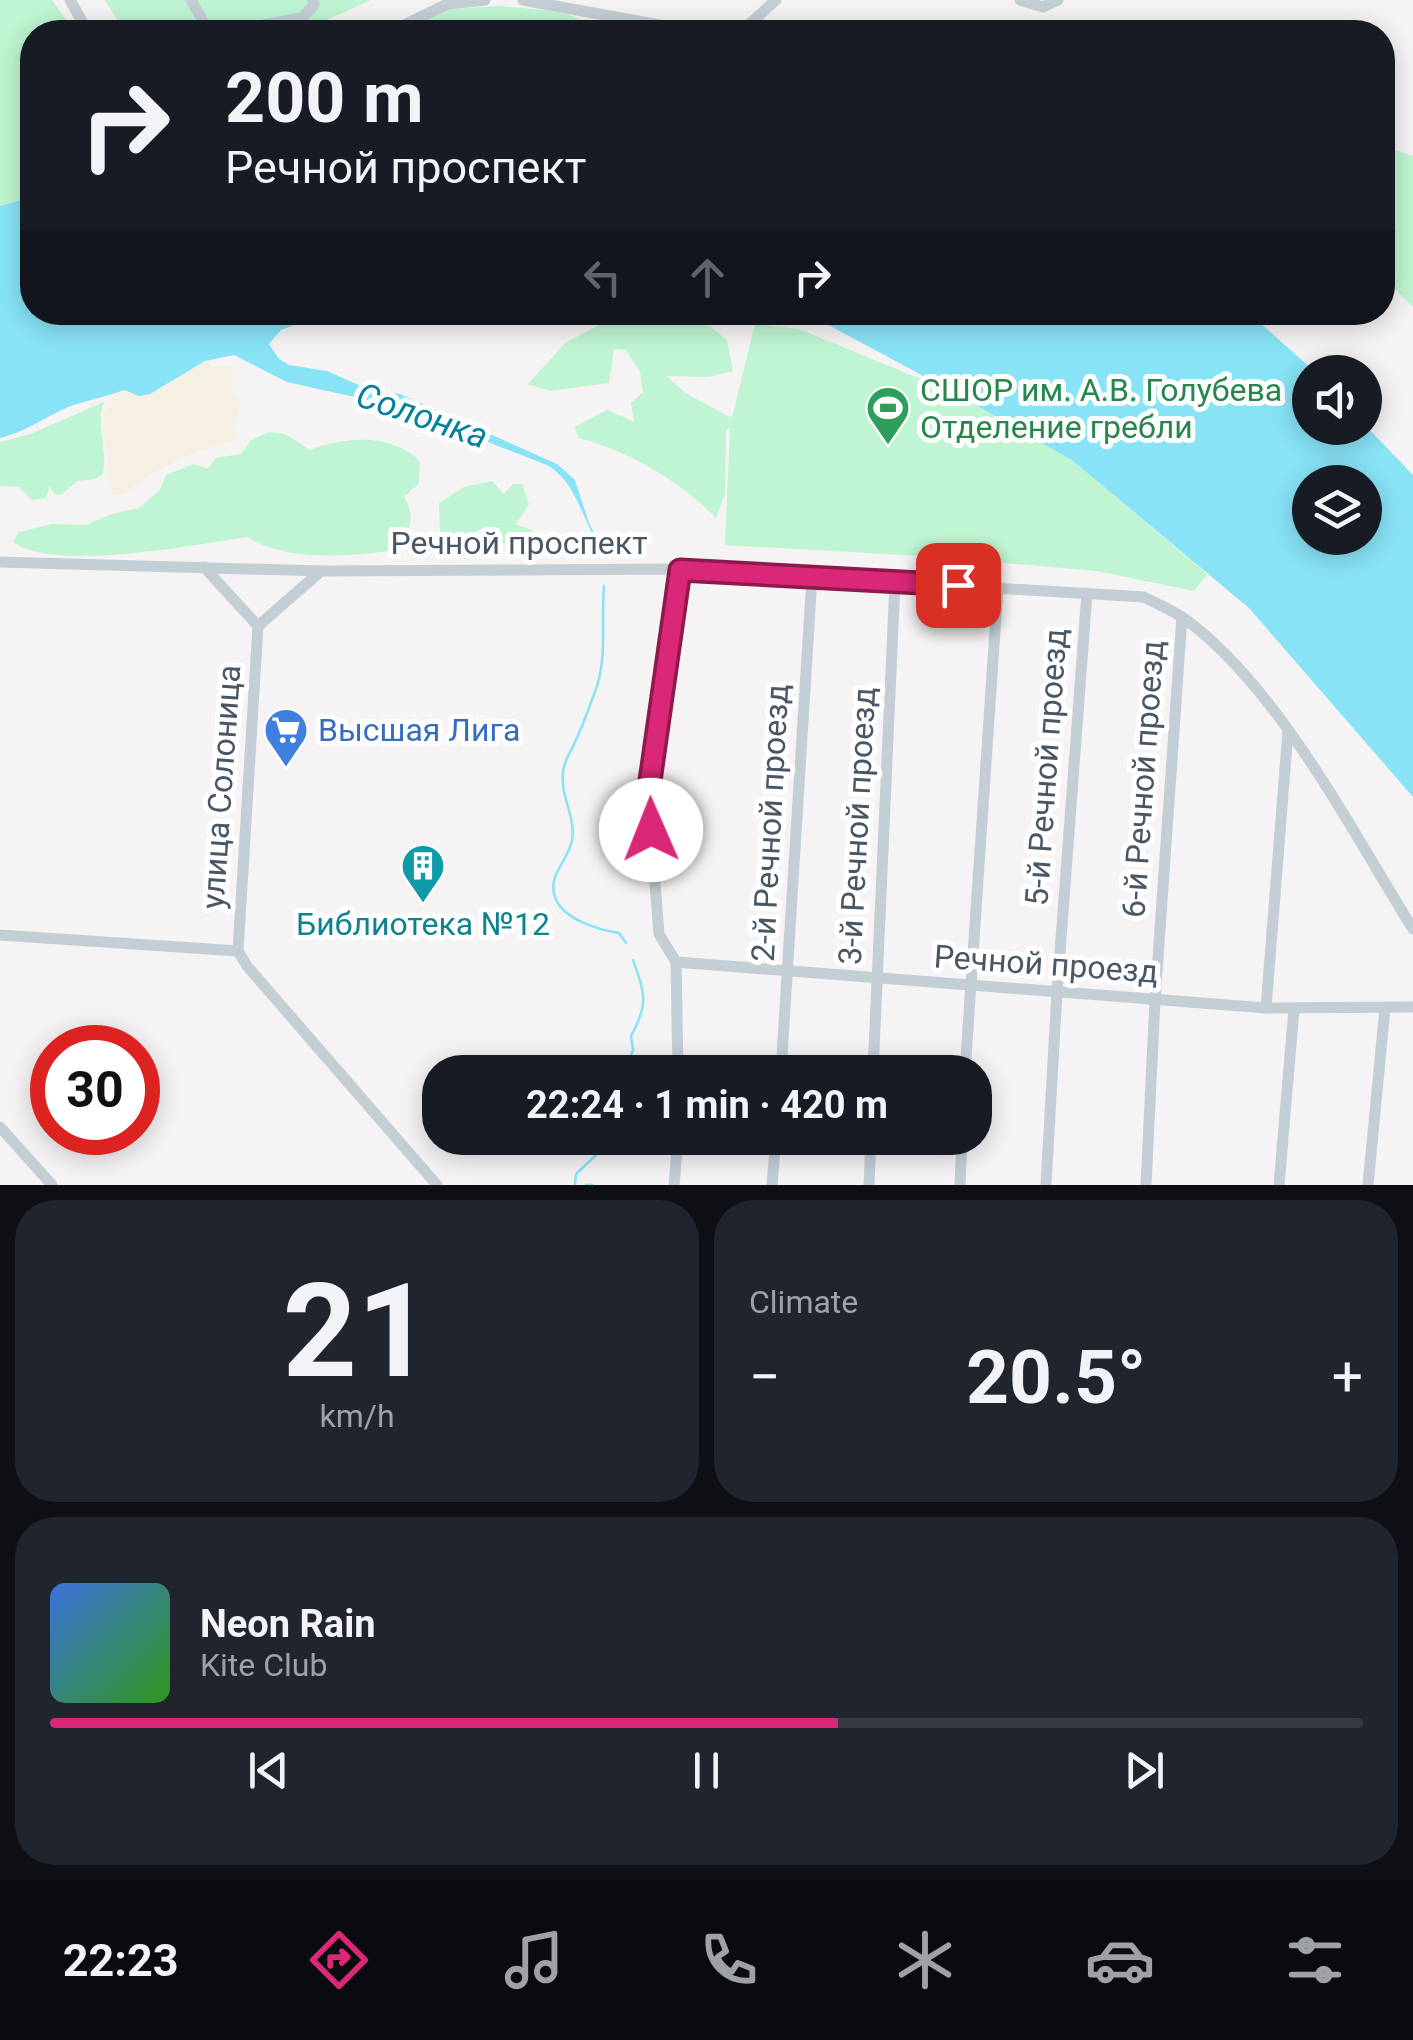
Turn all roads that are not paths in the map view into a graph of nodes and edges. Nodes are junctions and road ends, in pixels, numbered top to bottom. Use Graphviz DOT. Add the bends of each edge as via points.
graph roads {
  1 [pos="313,0"];
  2 [pos="485,0"];
  3 [pos="522,0"];
  4 [pos="776,0"];
  5 [pos="1020,0"];
  6 [pos="1058,0"];
  7 [pos="447,2"];
  8 [pos="302,18"];
  9 [pos="291,20"];
  10 [pos="413,20"];
  11 [pos="633,20"];
  12 [pos="755,20"];
  13 [pos="0,562"];
  14 [pos="204,567"];
  15 [pos="680,570"];
  16 [pos="321,571"];
  17 [pos="812,578"];
  18 [pos="895,582"];
  19 [pos="998,586"];
  20 [pos="1087,593"];
  21 [pos="1182,618"];
  22 [pos="258,626"];
  23 [pos="1288,732"];
  24 [pos="1413,929"];
  25 [pos="0,935"];
  26 [pos="238,951"];
  27 [pos="676,962"];
  28 [pos="789,971"];
  29 [pos="877,978"];
  30 [pos="970,985"];
  31 [pos="1057,992"];
  32 [pos="1155,1000"];
  33 [pos="1413,1007"];
  34 [pos="1266,1008"];
  35 [pos="1294,1008"];
  36 [pos="1385,1008"];
  37 [pos="678,1055"];
  38 [pos="782,1055"];
  39 [pos="874,1055"];
  40 [pos="967,1055"];
  41 [pos="0,1127"];
  42 [pos="677,1155"];
  43 [pos="775,1155"];
  44 [pos="870,1155"];
  45 [pos="961,1155"];
  46 [pos="52,1185"];
  47 [pos="437,1185"];
  48 [pos="674,1185"];
  49 [pos="772,1185"];
  50 [pos="869,1185"];
  51 [pos="960,1185"];
  52 [pos="1046,1185"];
  53 [pos="1146,1185"];
  54 [pos="1279,1185"];
  55 [pos="1368,1185"];
  1 -- 8 [label="street"];
  2 -- 7 [label="street"];
  3 -- 11 [label="street"];
  4 -- 12 [label="street"];
  5 -- 6 [label="street" via="1043,7"];
  7 -- 10 [label="street"];
  8 -- 9 [label="street"];
  13 -- 14 [label="street, Речной проспект"];
  14 -- 16 [label="street, Речной проспект"];
  14 -- 22 [label="street"];
  15 -- 16 [label="street, Речной проспект"];
  15 -- 17 [label="street, Речной проспект"];
  15 -- 27 [label="street" via="648,795 659,934"];
  16 -- 22 [label="street"];
  17 -- 18 [label="street, Речной проспект"];
  17 -- 28 [label="street, 2-й Речной проезд"];
  18 -- 19 [label="street, Речной проспект"];
  18 -- 29 [label="street, 3-й Речной проезд"];
  19 -- 20 [label="street, Речной проспект"];
  19 -- 30 [label="street"];
  20 -- 21 [label="street, Речной проспект" via="1144,597"];
  20 -- 31 [label="street, 5-й Речной проезд"];
  21 -- 23 [label="street, Речной проспект" via="1225,653"];
  21 -- 32 [label="street, 6-й Речной проезд"];
  22 -- 26 [label="street, улица Солоница"];
  23 -- 24 [label="street, Речной проспект"];
  23 -- 34 [label="street"];
  25 -- 26 [label="street"];
  26 -- 47 [label="street"];
  27 -- 28 [label="street, Речной проезд"];
  27 -- 37 [label="street"];
  28 -- 29 [label="street, Речной проезд"];
  28 -- 38 [label="street, 2-й Речной проезд"];
  29 -- 30 [label="street, Речной проезд"];
  29 -- 39 [label="street, 3-й Речной проезд"];
  30 -- 31 [label="street, Речной проезд"];
  30 -- 40 [label="street"];
  31 -- 32 [label="street, Речной проезд"];
  31 -- 52 [label="street, 5-й Речной проезд"];
  32 -- 34 [label="street, Речной проезд"];
  32 -- 53 [label="street, 6-й Речной проезд"];
  33 -- 36 [label="street, Речной проезд"];
  34 -- 35 [label="street, Речной проезд"];
  35 -- 36 [label="street, Речной проезд"];
  35 -- 54 [label="street"];
  36 -- 55 [label="street"];
  41 -- 46 [label="street"];
  42 -- 48 [label="street"];
  43 -- 49 [label="street"];
  44 -- 50 [label="street"];
  45 -- 51 [label="street"];
}
